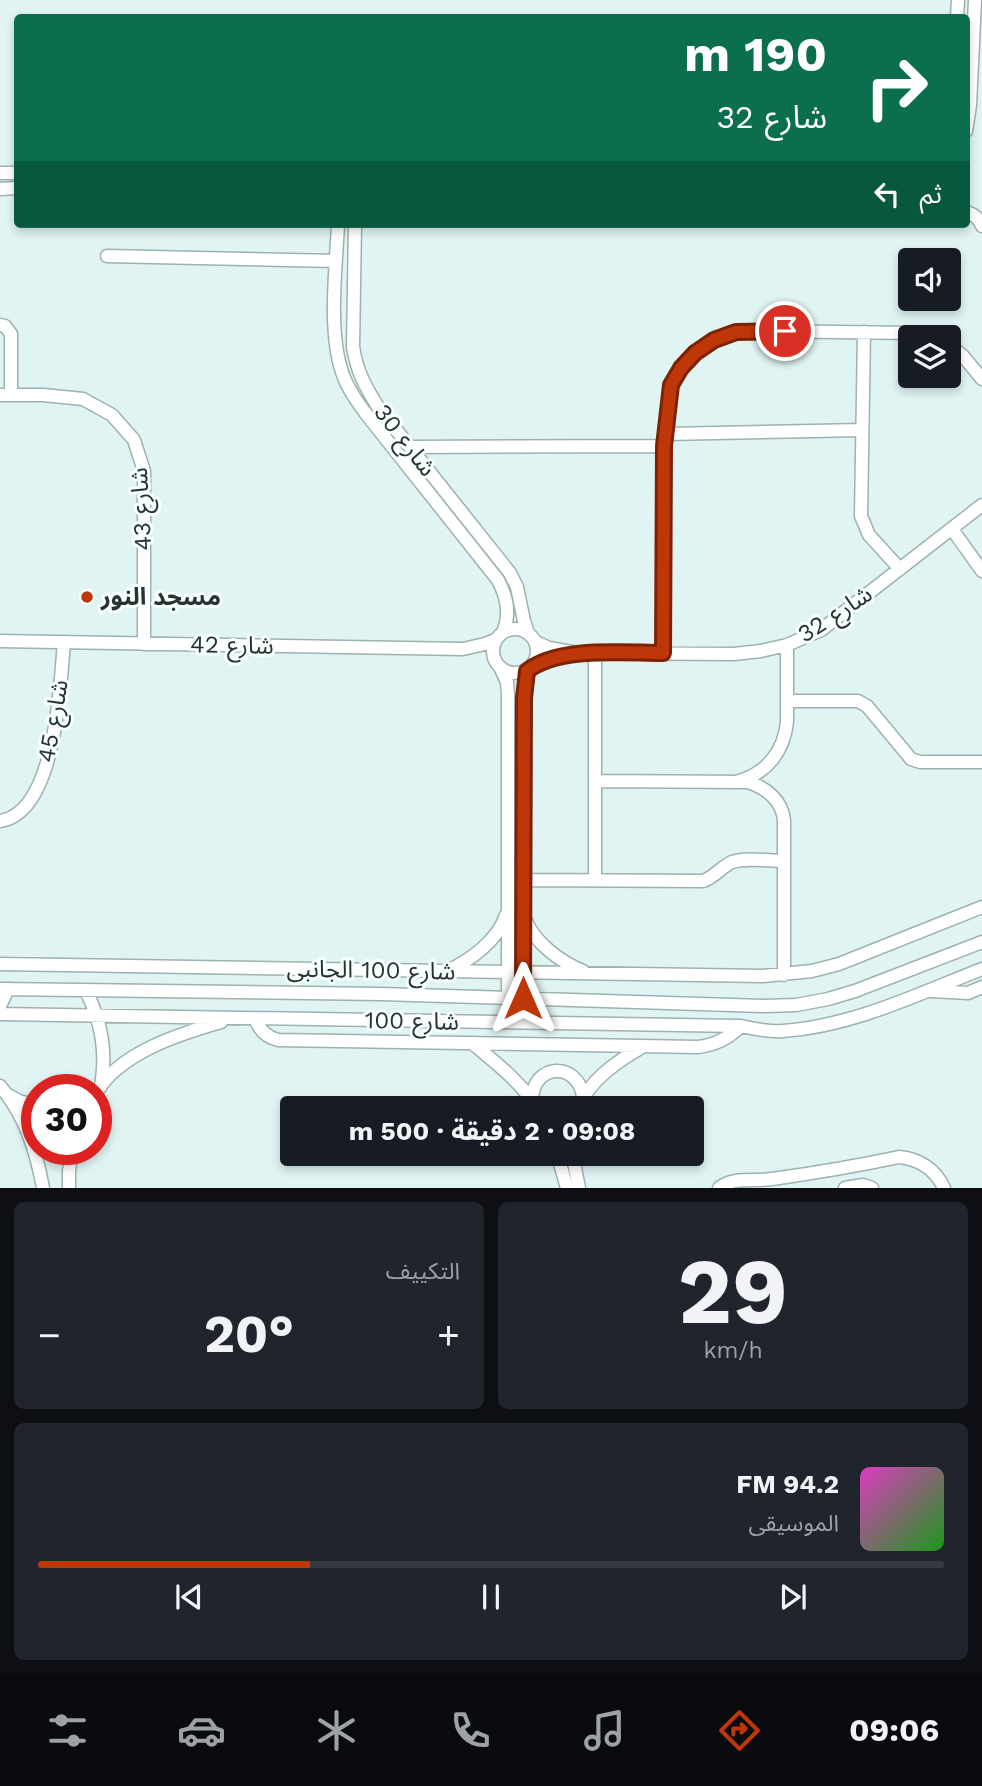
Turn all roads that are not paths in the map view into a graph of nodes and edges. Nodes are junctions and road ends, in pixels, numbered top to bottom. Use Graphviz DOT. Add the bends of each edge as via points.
graph roads {
  1 [pos="975,0"];
  2 [pos="978,15"];
  3 [pos="970,104"];
  4 [pos="338,228"];
  5 [pos="355,228"];
  6 [pos="107,256"];
  7 [pos="336,261"];
  8 [pos="0,325"];
  9 [pos="864,332"];
  10 [pos="898,333"];
  11 [pos="961,354"];
  12 [pos="982,379"];
  13 [pos="5,395"];
  14 [pos="862,430"];
  15 [pos="665,440"];
  16 [pos="410,447"];
  17 [pos="982,505"];
  18 [pos="952,528"];
  19 [pos="900,569"];
  20 [pos="982,571"];
  21 [pos="499,636"];
  22 [pos="532,638"];
  23 [pos="0,641"];
  24 [pos="64,642"];
  25 [pos="144,644"];
  26 [pos="787,645"];
  27 [pos="463,649"];
  28 [pos="577,653"];
  29 [pos="595,653"];
  30 [pos="663,653"];
  31 [pos="498,665"];
  32 [pos="529,669"];
  33 [pos="787,701"];
  34 [pos="982,762"];
  35 [pos="595,781"];
  36 [pos="738,781"];
  37 [pos="0,821"];
  38 [pos="784,861"];
  39 [pos="524,880"];
  40 [pos="596,880"];
  41 [pos="982,907"];
  42 [pos="508,908"];
  43 [pos="524,913"];
  44 [pos="982,942"];
  45 [pos="0,964"];
  46 [pos="982,969"];
  47 [pos="445,972"];
  48 [pos="508,972"];
  49 [pos="523,973"];
  50 [pos="593,974"];
  51 [pos="784,975"];
  52 [pos="982,987"];
  53 [pos="4,989"];
  54 [pos="86,991"];
  55 [pos="927,991"];
  56 [pos="968,993"];
  57 [pos="508,997"];
  58 [pos="523,998"];
  59 [pos="981,1001"];
  60 [pos="0,1006"];
  61 [pos="764,1006"];
  62 [pos="0,1014"];
  63 [pos="98,1016"];
  64 [pos="235,1018"];
  65 [pos="255,1018"];
  66 [pos="741,1026"];
  67 [pos="765,1031"];
  68 [pos="472,1043"];
  69 [pos="644,1046"];
  70 [pos="102,1074"];
  71 [pos="112,1077"];
  72 [pos="3,1090"];
  73 [pos="527,1096"];
  74 [pos="533,1096"];
  75 [pos="580,1096"];
  76 [pos="585,1096"];
  77 [pos="21,1102"];
  78 [pos="70,1165"];
  79 [pos="859,1165"];
  80 [pos="561,1166"];
  81 [pos="575,1166"];
  82 [pos="769,1184"];
  83 [pos="867,1186"];
  84 [pos="43,1188"];
  85 [pos="69,1188"];
  86 [pos="567,1188"];
  87 [pos="579,1188"];
  88 [pos="719,1188"];
  89 [pos="845,1188"];
  90 [pos="944,1188"];
  1 -- 2 [label="street"];
  2 -- 3 [label="street"];
  4 -- 7 [label="street, شارع 30"];
  5 -- 16 [label="street, شارع 30" via="352,328 356,366 378,407"];
  6 -- 7 [label="street"];
  7 -- 21 [label="street, شارع 30" via="334,327 342,374 367,415 498,580 507,603 507,621"];
  8 -- 13 [label="street" via="11,334"];
  9 -- 10 [label="street"];
  9 -- 14 [label="street"];
  9 -- 15 [label="street" via="736,332 714,340 695,353 671,385"];
  11 -- 12 [label="street"];
  13 -- 25 [label="street, شارع 43" via="83,399 112,415 134,440 144,471"];
  14 -- 15 [label="street"];
  14 -- 19 [label="street" via="864,526"];
  15 -- 16 [label="street"];
  15 -- 30 [label="street"];
  16 -- 22 [label="street, شارع 30" via="510,573"];
  17 -- 18 [label="street, شارع 32"];
  18 -- 19 [label="street, شارع 32"];
  18 -- 20 [label="street"];
  19 -- 26 [label="street, شارع 32" via="821,630"];
  21 -- 22 [label="street" via="516,629"];
  21 -- 27 [label="street, شارع 42" via="485,645"];
  21 -- 31 [label="street" via="492,650"];
  22 -- 28 [label="street, شارع 32" via="549,648"];
  22 -- 32 [label="street" via="537,657"];
  23 -- 24 [label="street, شارع 42"];
  24 -- 25 [label="street, شارع 42"];
  24 -- 37 [label="street, شارع 45" via="56,728 40,784 18,814"];
  25 -- 27 [label="street, شارع 42"];
  26 -- 30 [label="street, شارع 32" via="734,654"];
  26 -- 33 [label="street"];
  27 -- 31 [label="street, شارع 42" via="485,655"];
  28 -- 29 [label="street, شارع 32"];
  28 -- 32 [label="street, شارع 32"];
  29 -- 30 [label="street, شارع 32"];
  29 -- 35 [label="street"];
  31 -- 32 [label="street" via="515,674"];
  31 -- 42 [label="street" via="508,696"];
  32 -- 39 [label="street" via="524,698"];
  33 -- 34 [label="street" via="858,701 911,759"];
  33 -- 36 [label="street" via="782,747 764,769"];
  35 -- 36 [label="street"];
  35 -- 40 [label="street"];
  36 -- 38 [label="street" via="758,785 780,805"];
  38 -- 40 [label="street" via="739,861 703,881"];
  38 -- 51 [label="street"];
  39 -- 40 [label="street"];
  39 -- 43 [label="street"];
  41 -- 51 [label="street, شارع 100 الجانبى" via="839,964"];
  42 -- 47 [label="street" via="492,939"];
  42 -- 48 [label="street"];
  43 -- 49 [label="street"];
  43 -- 50 [label="street" via="531,931 557,956"];
  44 -- 61 [label="street, شارع 100" via="828,999"];
  45 -- 47 [label="street, شارع 100 الجانبى"];
  46 -- 55 [label="street, شارع 100"];
  47 -- 48 [label="street, شارع 100 الجانبى"];
  48 -- 49 [label="street, شارع 100 الجانبى"];
  48 -- 57 [label="street"];
  49 -- 50 [label="street, شارع 100 الجانبى"];
  49 -- 58 [label="street"];
  50 -- 51 [label="street, شارع 100 الجانبى"];
  52 -- 56 [label="street"];
  53 -- 54 [label="street, شارع 100"];
  53 -- 60 [label="street"];
  54 -- 57 [label="street, شارع 100"];
  54 -- 63 [label="street"];
  55 -- 56 [label="street"];
  55 -- 67 [label="street, شارع 100" via="838,1022"];
  56 -- 59 [label="street"];
  57 -- 58 [label="street, شارع 100"];
  58 -- 61 [label="street, شارع 100"];
  61 -- 67 [label="street"];
  62 -- 63 [label="street, شارع 100"];
  63 -- 64 [label="street, شارع 100"];
  63 -- 70 [label="street" via="104,1046"];
  64 -- 65 [label="street, شارع 100"];
  64 -- 71 [label="street" via="137,1054"];
  65 -- 66 [label="street, شارع 100"];
  65 -- 68 [label="street" via="261,1030 278,1040"];
  66 -- 67 [label="street, شارع 100"];
  66 -- 69 [label="street" via="708,1046"];
  68 -- 69 [label="street"];
  68 -- 73 [label="street"];
  69 -- 76 [label="street" via="603,1074"];
  72 -- 77 [label="street"];
  72 -- 84 [label="street" via="33,1144"];
  74 -- 75 [label="street" via="540,1077 555,1071 578,1081"];
  78 -- 85 [label="street"];
  79 -- 82 [label="street"];
  79 -- 83 [label="street"];
  79 -- 90 [label="street" via="910,1158 939,1177"];
  80 -- 86 [label="street"];
  81 -- 87 [label="street"];
  82 -- 88 [label="street" via="741,1180"];
  83 -- 89 [label="street"];
}
